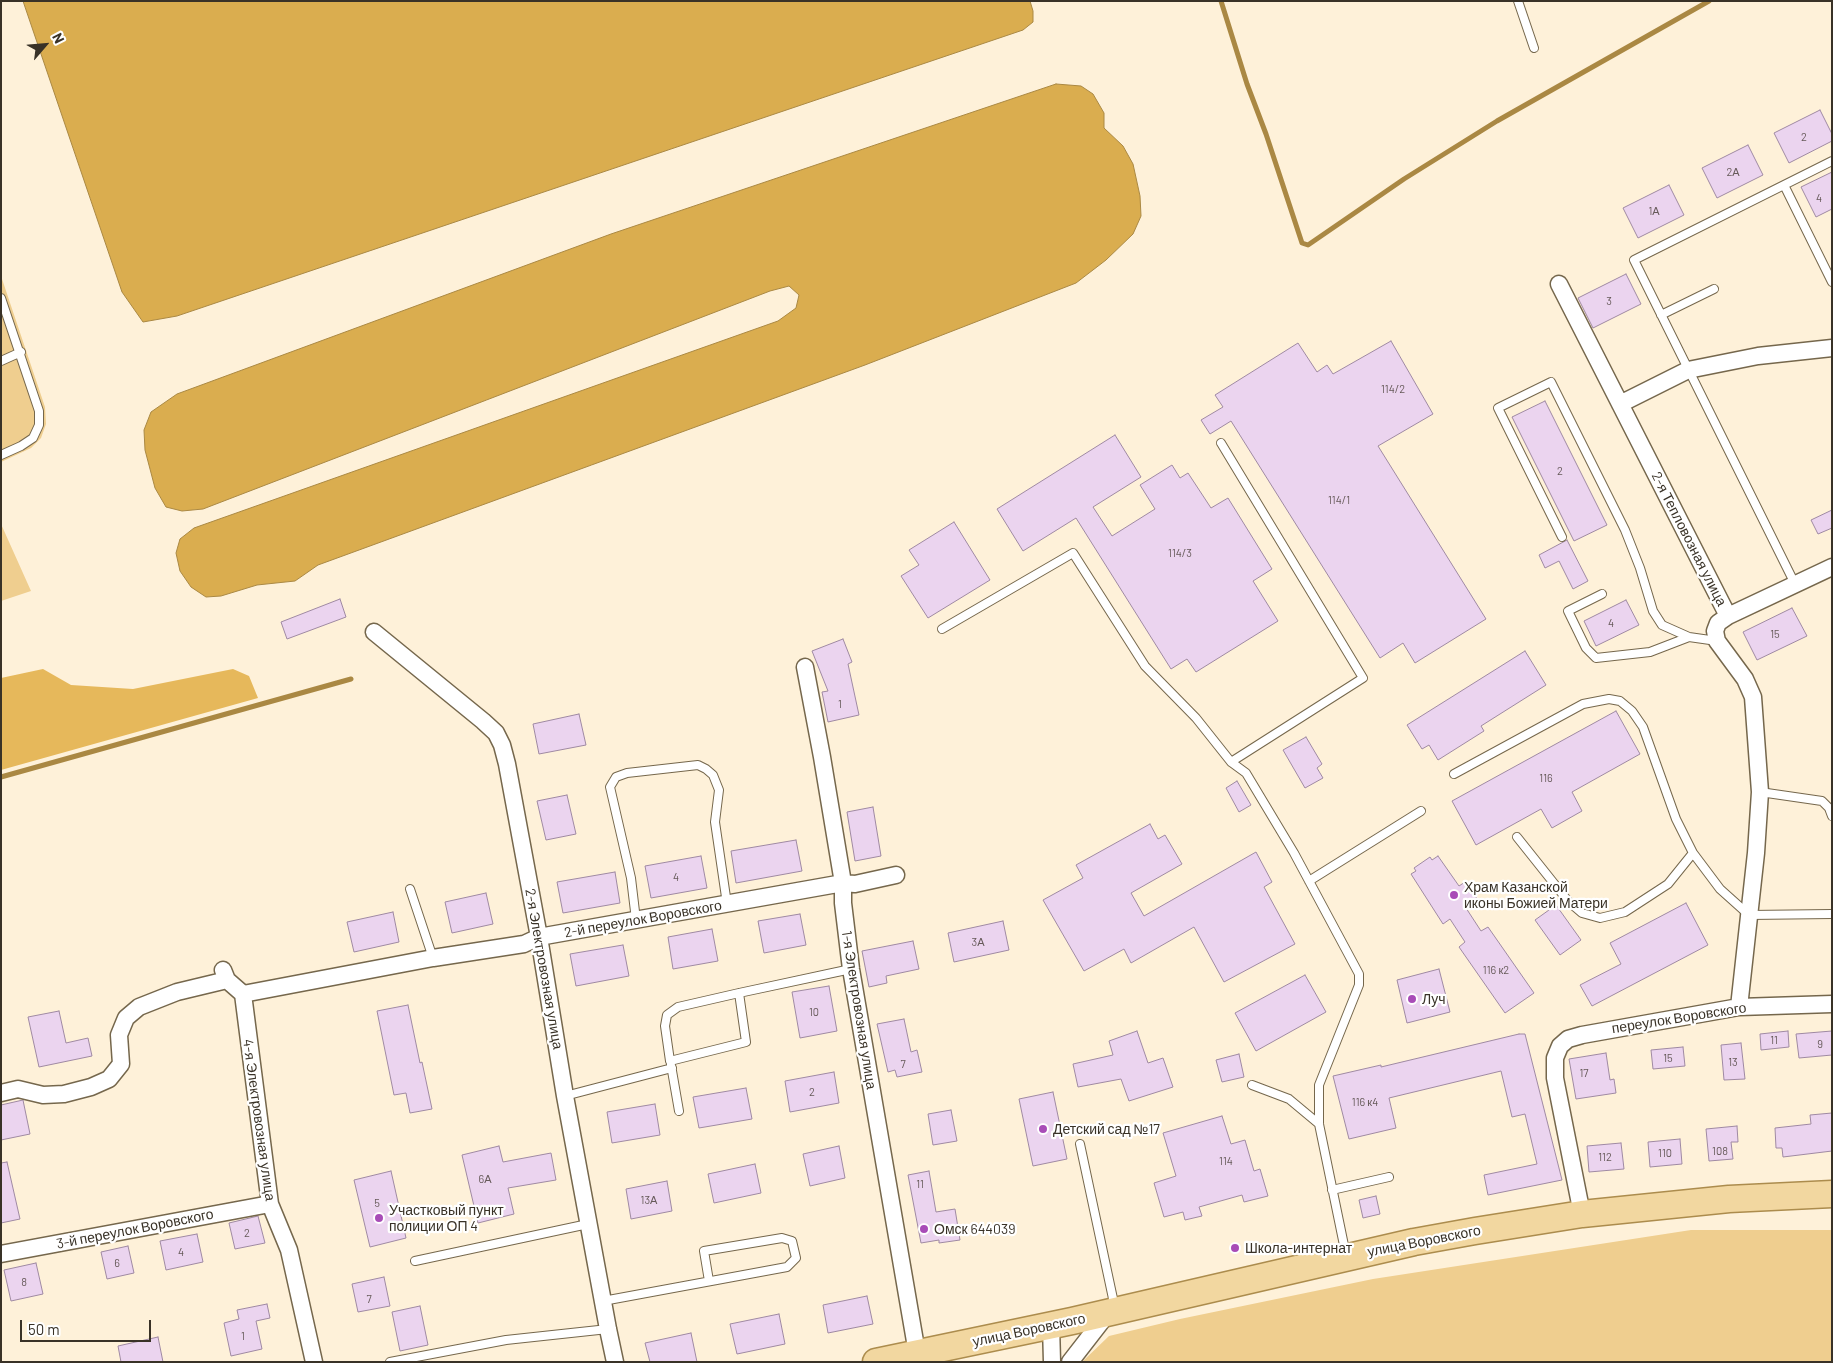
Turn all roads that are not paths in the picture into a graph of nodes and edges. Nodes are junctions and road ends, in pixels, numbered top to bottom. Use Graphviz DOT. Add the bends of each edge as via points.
graph roads {
  1 [pos="1518,1"];
  2 [pos="1534,48"];
  3 [pos="1832,161"];
  4 [pos="1784,185"];
  5 [pos="1832,282"];
  6 [pos="1559,284"];
  7 [pos="1714,289"];
  8 [pos="1,298"];
  9 [pos="1661,315"];
  10 [pos="1832,348"];
  11 [pos="20,352"];
  12 [pos="1,361"];
  13 [pos="1688,370"];
  14 [pos="1620,404"];
  15 [pos="1221,444"];
  16 [pos="1,455"];
  17 [pos="1562,537"];
  18 [pos="1832,567"];
  19 [pos="1795,584"];
  20 [pos="1602,594"];
  21 [pos="1728,616"];
  22 [pos="942,629"];
  23 [pos="374,632"];
  24 [pos="1689,637"];
  25 [pos="1717,641"];
  26 [pos="805,667"];
  27 [pos="1231,762"];
  28 [pos="1454,774"];
  29 [pos="1760,792"];
  30 [pos="1421,811"];
  31 [pos="1832,816"];
  32 [pos="1517,837"];
  33 [pos="1693,853"];
  34 [pos="896,875"];
  35 [pos="1310,881"];
  36 [pos="842,883"];
  37 [pos="410,889"];
  38 [pos="727,904"];
  39 [pos="1832,914"];
  40 [pos="1749,915"];
  41 [pos="636,920"];
  42 [pos="539,937"];
  43 [pos="433,958"];
  44 [pos="851,969"];
  45 [pos="739,992"];
  46 [pos="243,994"];
  47 [pos="1832,1004"];
  48 [pos="1739,1007"];
  49 [pos="671,1064"];
  50 [pos="1252,1085"];
  51 [pos="1,1093"];
  52 [pos="565,1096"];
  53 [pos="679,1111"];
  54 [pos="1319,1124"];
  55 [pos="1080,1144"];
  56 [pos="1389,1177"];
  57 [pos="1332,1190"];
  58 [pos="1832,1194"];
  59 [pos="270,1204"];
  60 [pos="1582,1214"];
  61 [pos="588,1224"];
  62 [pos="1,1254"];
  63 [pos="1347,1257"];
  64 [pos="415,1261"];
  65 [pos="709,1281"];
  66 [pos="602,1301"];
  67 [pos="1112,1312"];
  68 [pos="1051,1325"];
  69 [pos="608,1329"];
  70 [pos="917,1353"];
  71 [pos="314,1362"];
  72 [pos="390,1362"];
  73 [pos="615,1362"];
  74 [pos="876,1362"];
  75 [pos="1052,1362"];
  76 [pos="1070,1362"];
  1 -- 2 [label="lane"];
  3 -- 4 [label="lane"];
  4 -- 5 [label="lane"];
  4 -- 9 [label="lane" via="1634,260"];
  6 -- 14 [label="street, 2-я Тепловозная улица"];
  7 -- 9 [label="lane"];
  8 -- 11 [label="lane"];
  9 -- 13 [label="lane"];
  10 -- 13 [label="street" via="1758,356"];
  11 -- 12 [label="lane"];
  11 -- 16 [label="lane" via="39,411 39,425 33,438"];
  13 -- 14 [label="street"];
  13 -- 19 [label="lane"];
  14 -- 21 [label="street, 2-я Тепловозная улица"];
  15 -- 27 [label="lane" via="1363,678"];
  17 -- 24 [label="lane" via="1498,408 1551,382 1624,530 1653,611 1662,625"];
  18 -- 19 [label="street"];
  19 -- 21 [label="street"];
  20 -- 24 [label="lane" via="1568,611 1586,648 1596,658 1650,652"];
  21 -- 25 [label="street, 2-я Тепловозная улица" via="1718,622 1715,631"];
  22 -- 27 [label="lane" via="1072,553 1145,666 1196,718"];
  23 -- 42 [label="street, 2-я Электровозная улица" via="496,733 507,764"];
  24 -- 25 [label="lane"];
  25 -- 29 [label="street" via="1745,679 1752,697"];
  26 -- 36 [label="street, 1-я Электровозная улица"];
  27 -- 35 [label="lane" via="1246,773"];
  28 -- 33 [label="lane" via="1583,704 1609,699 1620,701 1632,710 1643,726 1676,819"];
  29 -- 31 [label="lane" via="1822,801"];
  29 -- 40 [label="street"];
  30 -- 35 [label="lane"];
  32 -- 33 [label="lane" via="1568,901 1582,913 1600,918 1625,912 1662,889"];
  33 -- 40 [label="lane" via="1720,889"];
  34 -- 36 [label="street, 2-й переулок Воровского" via="855,884"];
  35 -- 54 [label="lane" via="1359,974 1359,985 1319,1085"];
  36 -- 38 [label="street, 2-й переулок Воровского"];
  36 -- 44 [label="street, 1-я Электровозная улица"];
  37 -- 43 [label="lane"];
  38 -- 41 [label="street, 2-й переулок Воровского"];
  38 -- 41 [label="lane" via="715,822 719,790 713,775 698,765 628,773 616,777 610,787 631,878"];
  39 -- 40 [label="lane"];
  40 -- 48 [label="street"];
  41 -- 42 [label="street, 2-й переулок Воровского"];
  42 -- 43 [label="street, 2-й переулок Воровского" via="524,944"];
  42 -- 52 [label="street, 2-я Электровозная улица"];
  43 -- 46 [label="street, 2-й переулок Воровского"];
  44 -- 45 [label="lane"];
  44 -- 70 [label="street, 1-я Электровозная улица"];
  45 -- 49 [label="lane" via="678,1007 668,1015 665,1026"];
  45 -- 49 [label="lane" via="746,1042"];
  46 -- 51 [label="street" via="225,975 139,1007 126,1018 119,1035 121,1064 109,1079 91,1087 64,1094 43,1095 18,1090"];
  46 -- 59 [label="street, 4-я Электровозная улица"];
  47 -- 48 [label="street, переулок Воровского"];
  48 -- 60 [label="street, переулок Воровского" via="1582,1035 1568,1039 1560,1046 1555,1058 1555,1078"];
  49 -- 52 [label="lane"];
  49 -- 53 [label="lane"];
  50 -- 54 [label="lane" via="1289,1099"];
  52 -- 61 [label="street, 2-я Электровозная улица"];
  54 -- 57 [label="lane"];
  55 -- 67 [label="lane"];
  56 -- 57 [label="lane"];
  57 -- 63 [label="lane"];
  58 -- 60 [label="main road, улица Воровского" via="1729,1199"];
  59 -- 62 [label="street, 3-й переулок Воровского"];
  59 -- 71 [label="street, 4-я Электровозная улица" via="289,1250"];
  60 -- 63 [label="main road, улица Воровского" via="1475,1231"];
  61 -- 64 [label="lane"];
  61 -- 66 [label="street, 2-я Электровозная улица"];
  63 -- 67 [label="main road, улица Воровского"];
  65 -- 65 [label="lane" via="704,1251 782,1238 792,1241 796,1258 787,1267"];
  65 -- 66 [label="lane"];
  66 -- 69 [label="street, 2-я Электровозная улица"];
  67 -- 68 [label="main road, улица Воровского"];
  67 -- 76 [label="street"];
  68 -- 70 [label="main road, улица Воровского" via="950,1350"];
  68 -- 75 [label="street"];
  69 -- 72 [label="lane" via="506,1340"];
  69 -- 73 [label="street, 2-я Электровозная улица"];
  70 -- 74 [label="main road, улица Воровского"];
}
